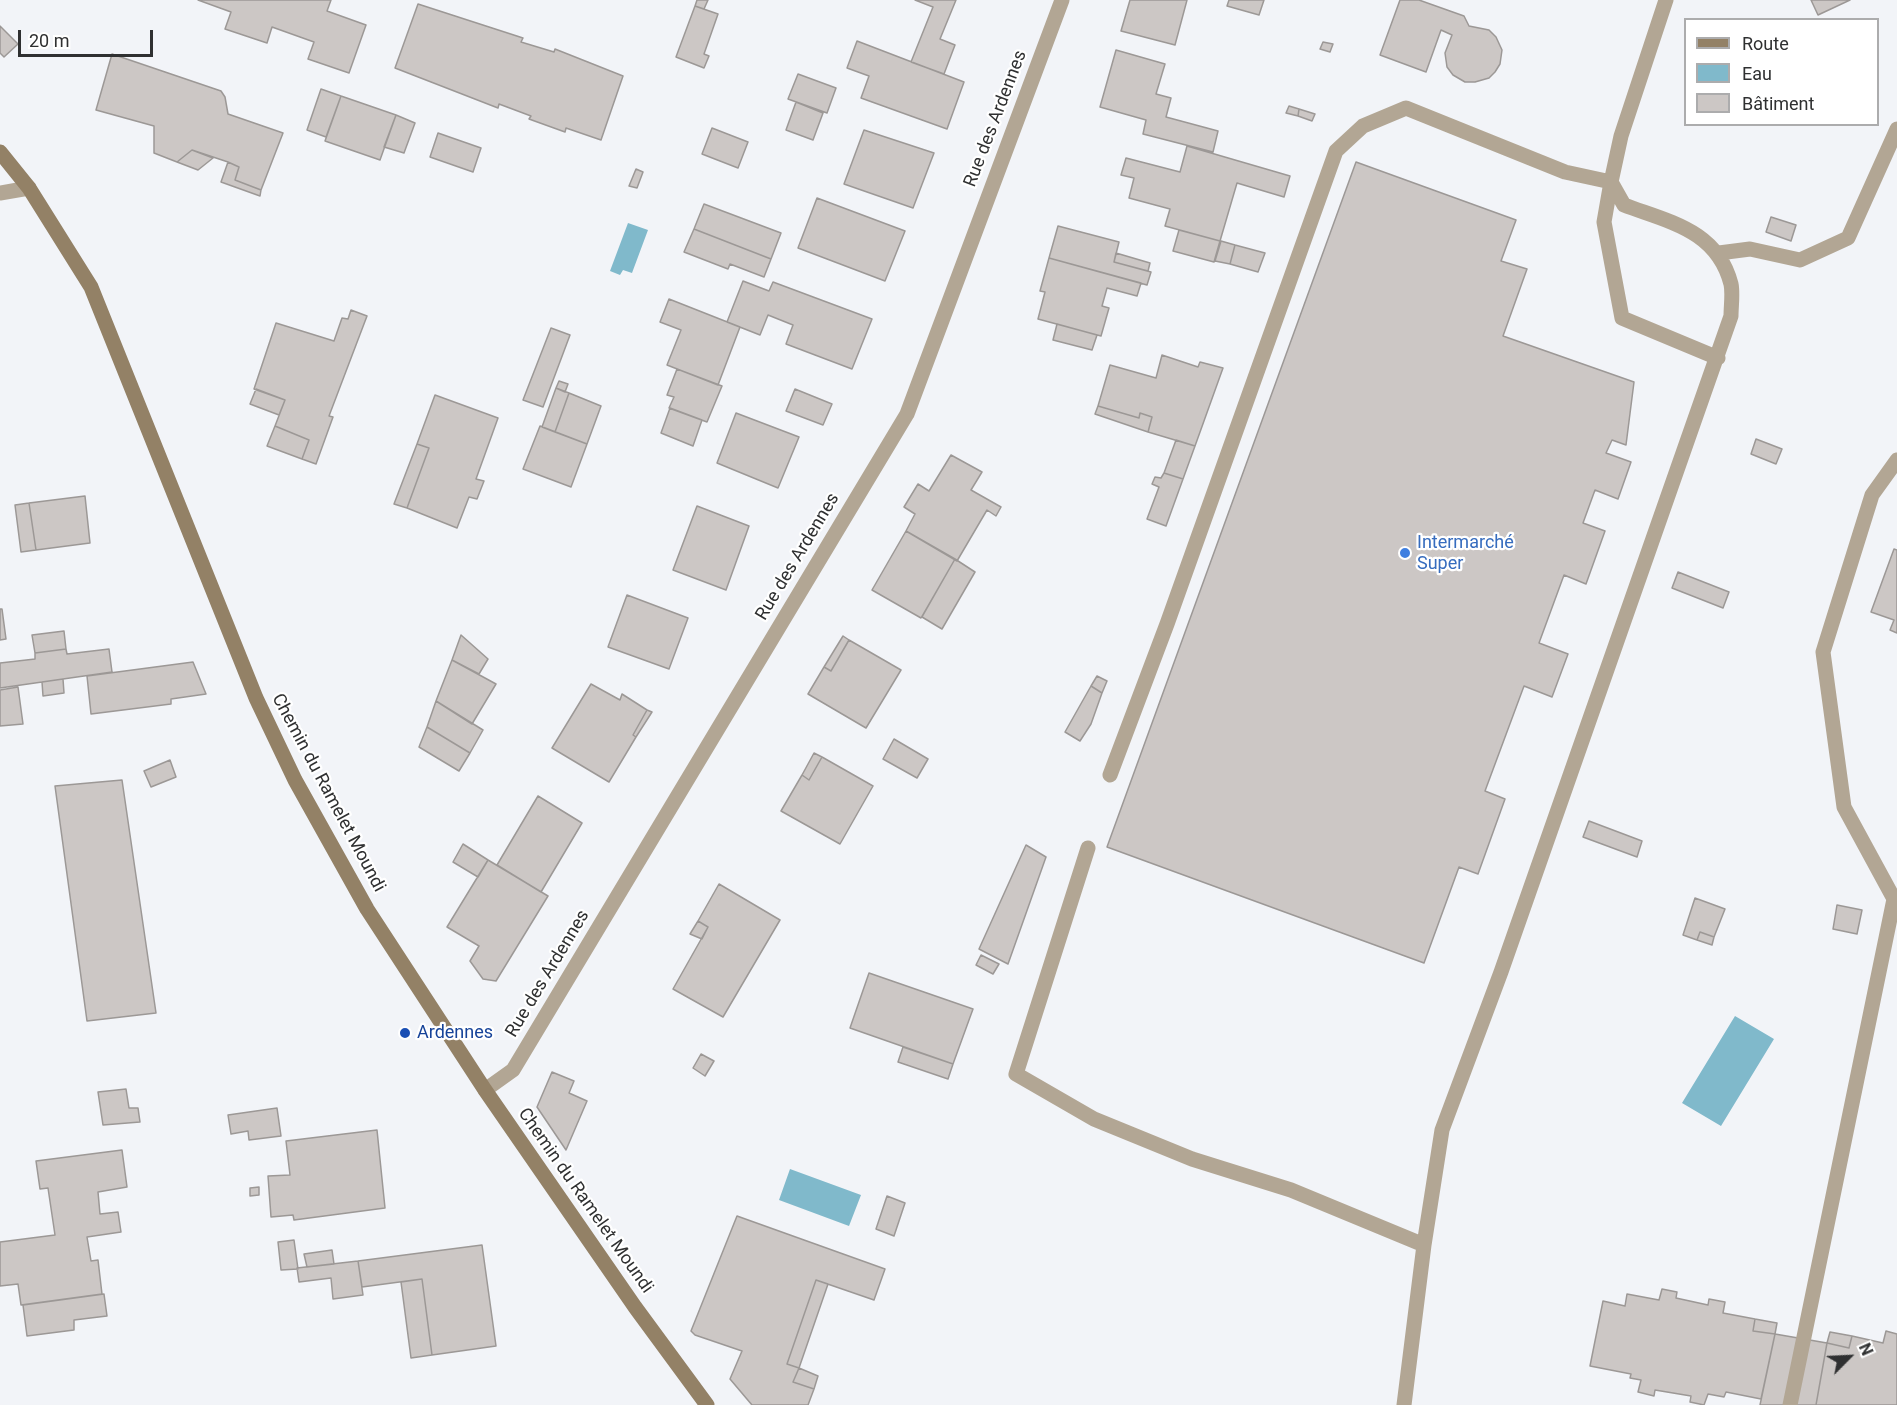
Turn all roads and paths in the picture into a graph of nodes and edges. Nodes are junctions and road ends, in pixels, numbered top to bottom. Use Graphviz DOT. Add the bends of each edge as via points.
graph roads {
  1 [pos="1062,0"];
  2 [pos="1666,0"];
  3 [pos="1897,129"];
  4 [pos="0,152"];
  5 [pos="1611,182"];
  6 [pos="29,188"];
  7 [pos="0,193"];
  8 [pos="1719,253"];
  9 [pos="1718,358"];
  10 [pos="1897,460"];
  11 [pos="1110,775"];
  12 [pos="1088,848"];
  13 [pos="485,1090"];
  14 [pos="1424,1245"];
  15 [pos="707,1405"];
  16 [pos="1404,1405"];
  17 [pos="1790,1405"];
  1 -- 13 [label="street, Rue des Ardennes" via="907,414 513,1070"];
  2 -- 5 [label="street" via="1621,136"];
  3 -- 8 [label="street" via="1848,238 1800,260 1750,249"];
  4 -- 6 [label="main road, Chemin du Ramelet Moundi"];
  5 -- 8 [label="street" via="1624,205 1690,230"];
  5 -- 9 [label="street" via="1604,222 1622,318"];
  5 -- 11 [label="street" via="1565,172 1406,108 1363,126 1336,151"];
  6 -- 7 [label="street"];
  6 -- 13 [label="main road, Chemin du Ramelet Moundi" via="91,287 256,698 295,780 367,909"];
  8 -- 9 [label="street" via="1731,285 1731,316"];
  9 -- 14 [label="street" via="1502,972 1442,1130"];
  10 -- 17 [label="street" via="1872,495 1823,652 1844,807 1893,899"];
  12 -- 14 [label="street" via="1016,1074 1094,1119 1192,1159 1291,1190"];
  13 -- 15 [label="main road, Chemin du Ramelet Moundi"];
  14 -- 16 [label="street"];
}
